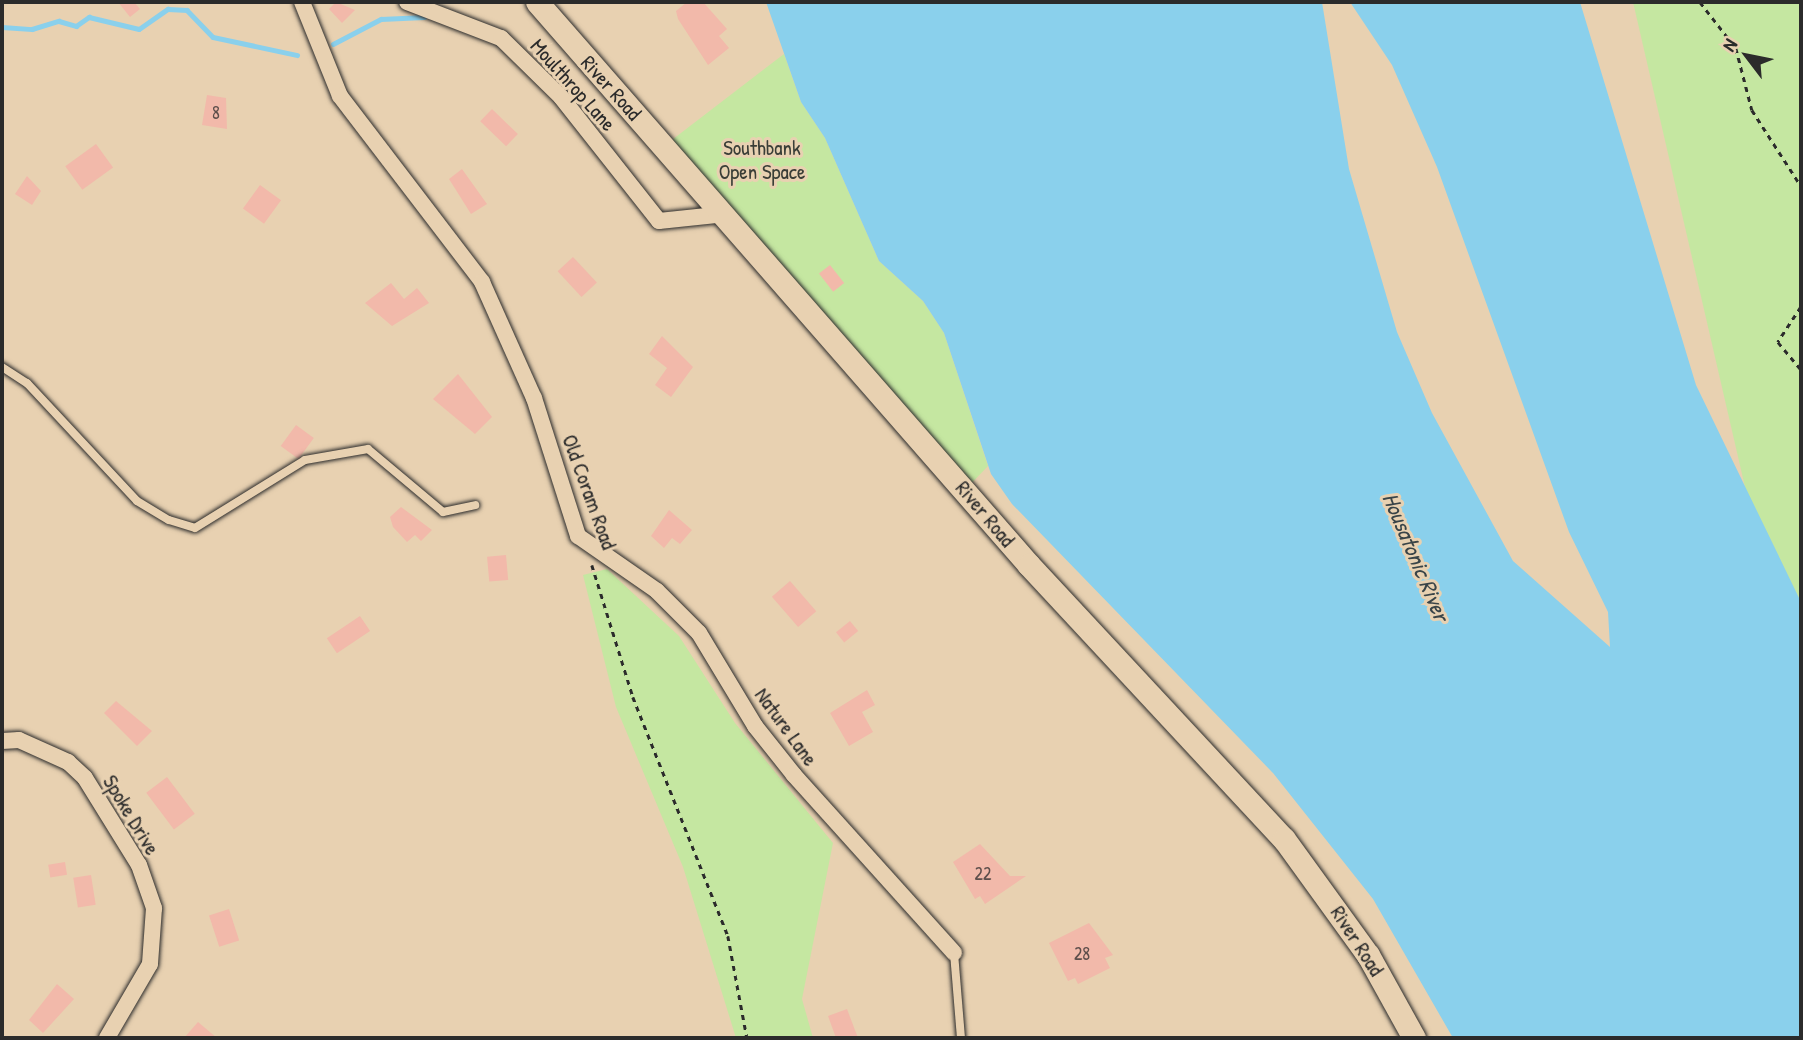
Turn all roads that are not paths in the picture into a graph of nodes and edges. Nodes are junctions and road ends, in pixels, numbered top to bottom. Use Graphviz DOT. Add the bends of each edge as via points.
graph roads {
  1 [pos="302,2"];
  2 [pos="407,2"];
  3 [pos="537,2"];
  4 [pos="726,214"];
  5 [pos="2,367"];
  6 [pos="475,505"];
  7 [pos="578,536"];
  8 [pos="2,740"];
  9 [pos="954,953"];
  10 [pos="107,1038"];
  11 [pos="961,1038"];
  12 [pos="1414,1038"];
  1 -- 7 [label="street, Old Coram Road" via="340,96 482,282 534,398"];
  2 -- 4 [label="street, Moulthrop Lane" via="501,38 561,97 659,221"];
  3 -- 4 [label="main road, River Road"];
  4 -- 12 [label="main road, River Road" via="1029,565 1284,839 1368,955"];
  5 -- 6 [label="lane" via="27,383 137,501 169,520 195,528 305,460 368,449 443,512"];
  7 -- 9 [label="street, Nature Lane" via="657,591 699,633 755,726 794,775"];
  8 -- 10 [label="street, Spoke Drive" via="19,740 68,762 85,778 139,865 153,908 150,964"];
  9 -- 11 [label="lane"];
}
